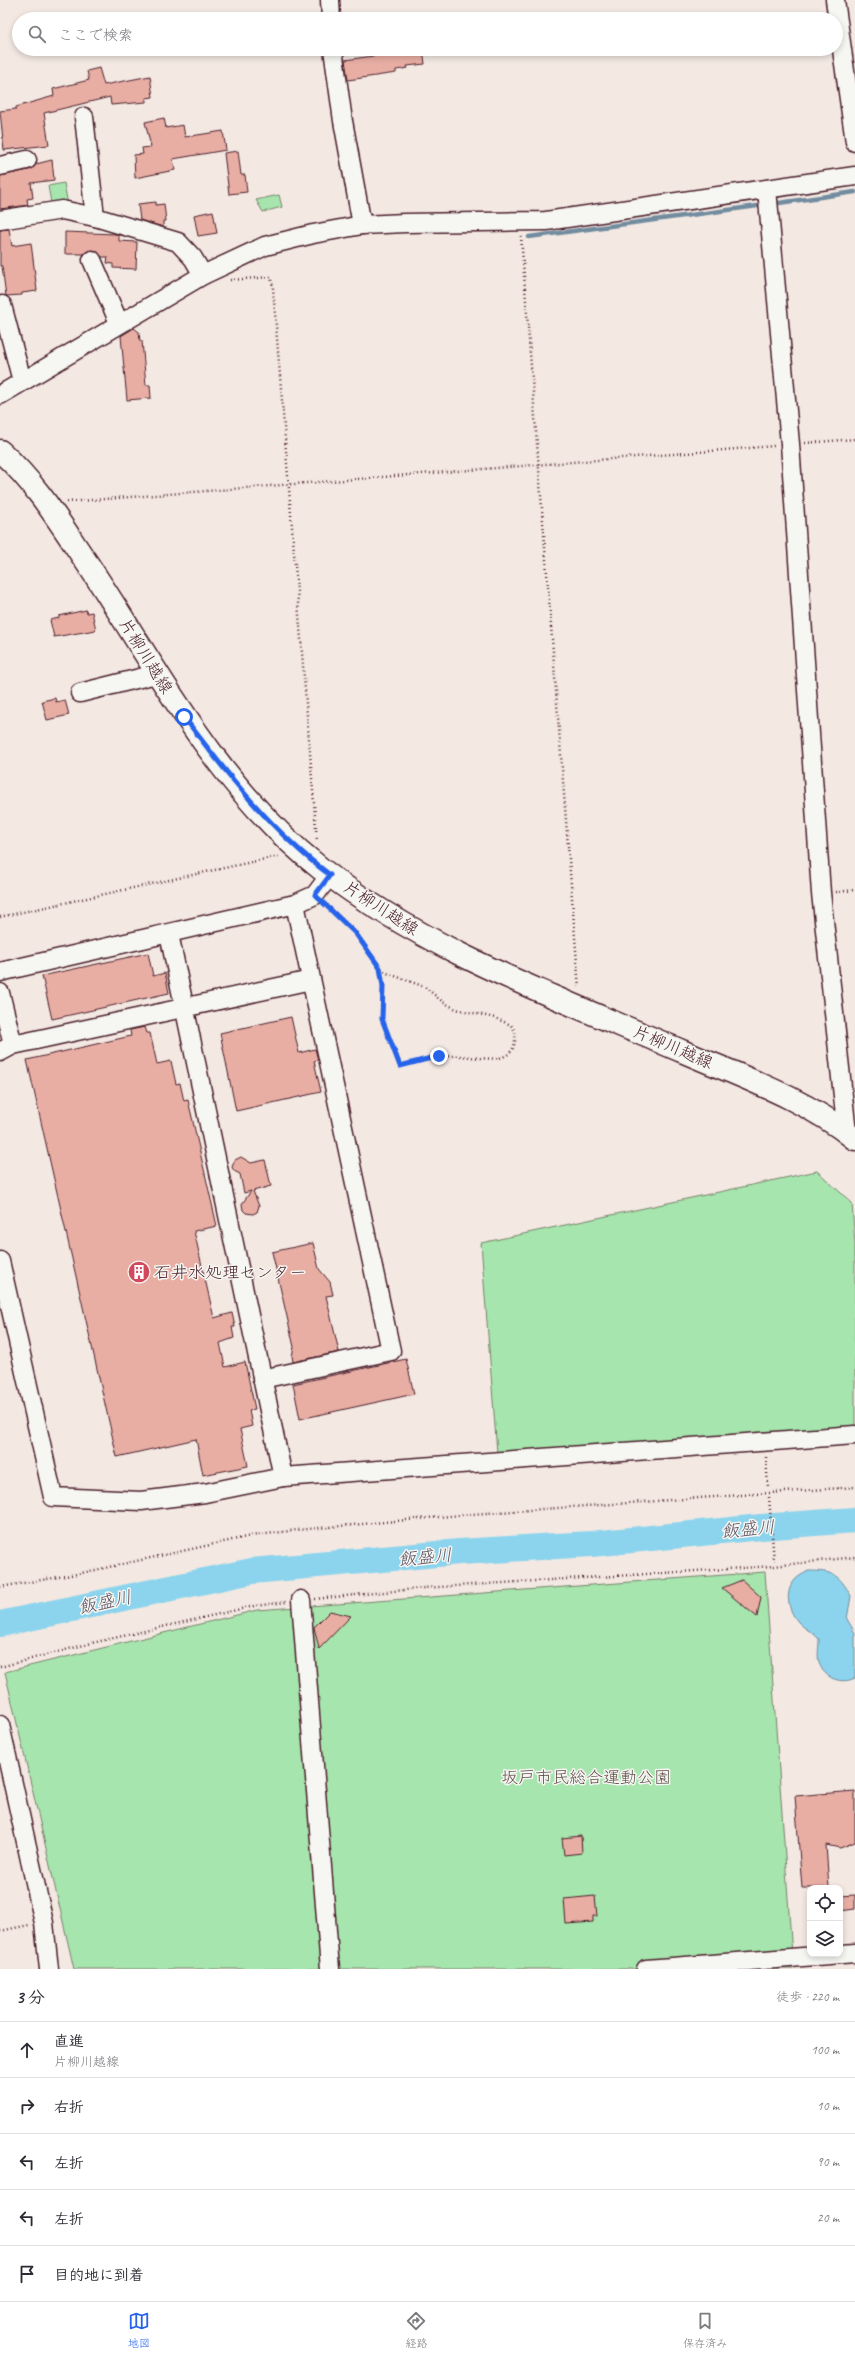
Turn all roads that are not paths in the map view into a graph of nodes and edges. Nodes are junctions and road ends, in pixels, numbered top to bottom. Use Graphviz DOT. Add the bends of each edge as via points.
graph roads {
  1 [pos="330,0"];
  2 [pos="835,0"];
  3 [pos="331,12"];
  4 [pos="837,12"];
  5 [pos="334,56"];
  6 [pos="843,56"];
  7 [pos="84,117"];
  8 [pos="855,142"];
  9 [pos="27,160"];
  10 [pos="0,166"];
  11 [pos="855,176"];
  12 [pos="767,189"];
  13 [pos="95,217"];
  14 [pos="0,220"];
  15 [pos="362,226"];
  16 [pos="92,260"];
  17 [pos="206,274"];
  18 [pos="2,305"];
  19 [pos="119,323"];
  20 [pos="22,381"];
  21 [pos="0,395"];
  22 [pos="0,451"];
  23 [pos="156,674"];
  24 [pos="80,693"];
  25 [pos="325,871"];
  26 [pos="294,904"];
  27 [pos="169,934"];
  28 [pos="0,972"];
  29 [pos="311,980"];
  30 [pos="0,993"];
  31 [pos="184,1006"];
  32 [pos="6,1048"];
  33 [pos="851,1136"];
  34 [pos="0,1261"];
  35 [pos="262,1379"];
  36 [pos="855,1435"];
  37 [pos="283,1477"];
  38 [pos="301,1600"];
  39 [pos="0,1725"];
  40 [pos="855,1953"];
  41 [pos="49,1969"];
  42 [pos="330,1969"];
  43 [pos="646,1969"];
  1 -- 3 [label="street"];
  2 -- 4 [label="street"];
  5 -- 15 [label="street"];
  6 -- 8 [label="street"];
  7 -- 13 [label="street"];
  9 -- 10 [label="street"];
  11 -- 12 [label="street"];
  12 -- 15 [label="street" via="546,221"];
  12 -- 33 [label="street" via="790,444 821,893"];
  13 -- 14 [label="street" via="62,210"];
  13 -- 17 [label="street" via="178,242"];
  15 -- 17 [label="street" via="265,246"];
  16 -- 19 [label="street"];
  17 -- 19 [label="street"];
  18 -- 20 [label="street"];
  19 -- 20 [label="street"];
  20 -- 21 [label="street"];
  22 -- 23 [label="main road, 片柳川越線" via="32,483 49,506 110,597"];
  23 -- 24 [label="street"];
  23 -- 25 [label="main road, 片柳川越線" via="222,767 300,851"];
  25 -- 26 [label="street" via="315,895"];
  25 -- 33 [label="main road, 片柳川越線" via="370,904 425,937 754,1082 810,1109"];
  26 -- 27 [label="street"];
  26 -- 29 [label="street"];
  27 -- 28 [label="street"];
  27 -- 31 [label="street"];
  29 -- 31 [label="street"];
  29 -- 35 [label="street" via="390,1351"];
  30 -- 32 [label="street"];
  31 -- 32 [label="street"];
  31 -- 35 [label="street"];
  34 -- 37 [label="street" via="53,1497 141,1500 205,1493"];
  35 -- 37 [label="street"];
  36 -- 37 [label="street"];
  38 -- 42 [label="street"];
  39 -- 41 [label="street" via="44,1923"];
  40 -- 43 [label="street"];
}
